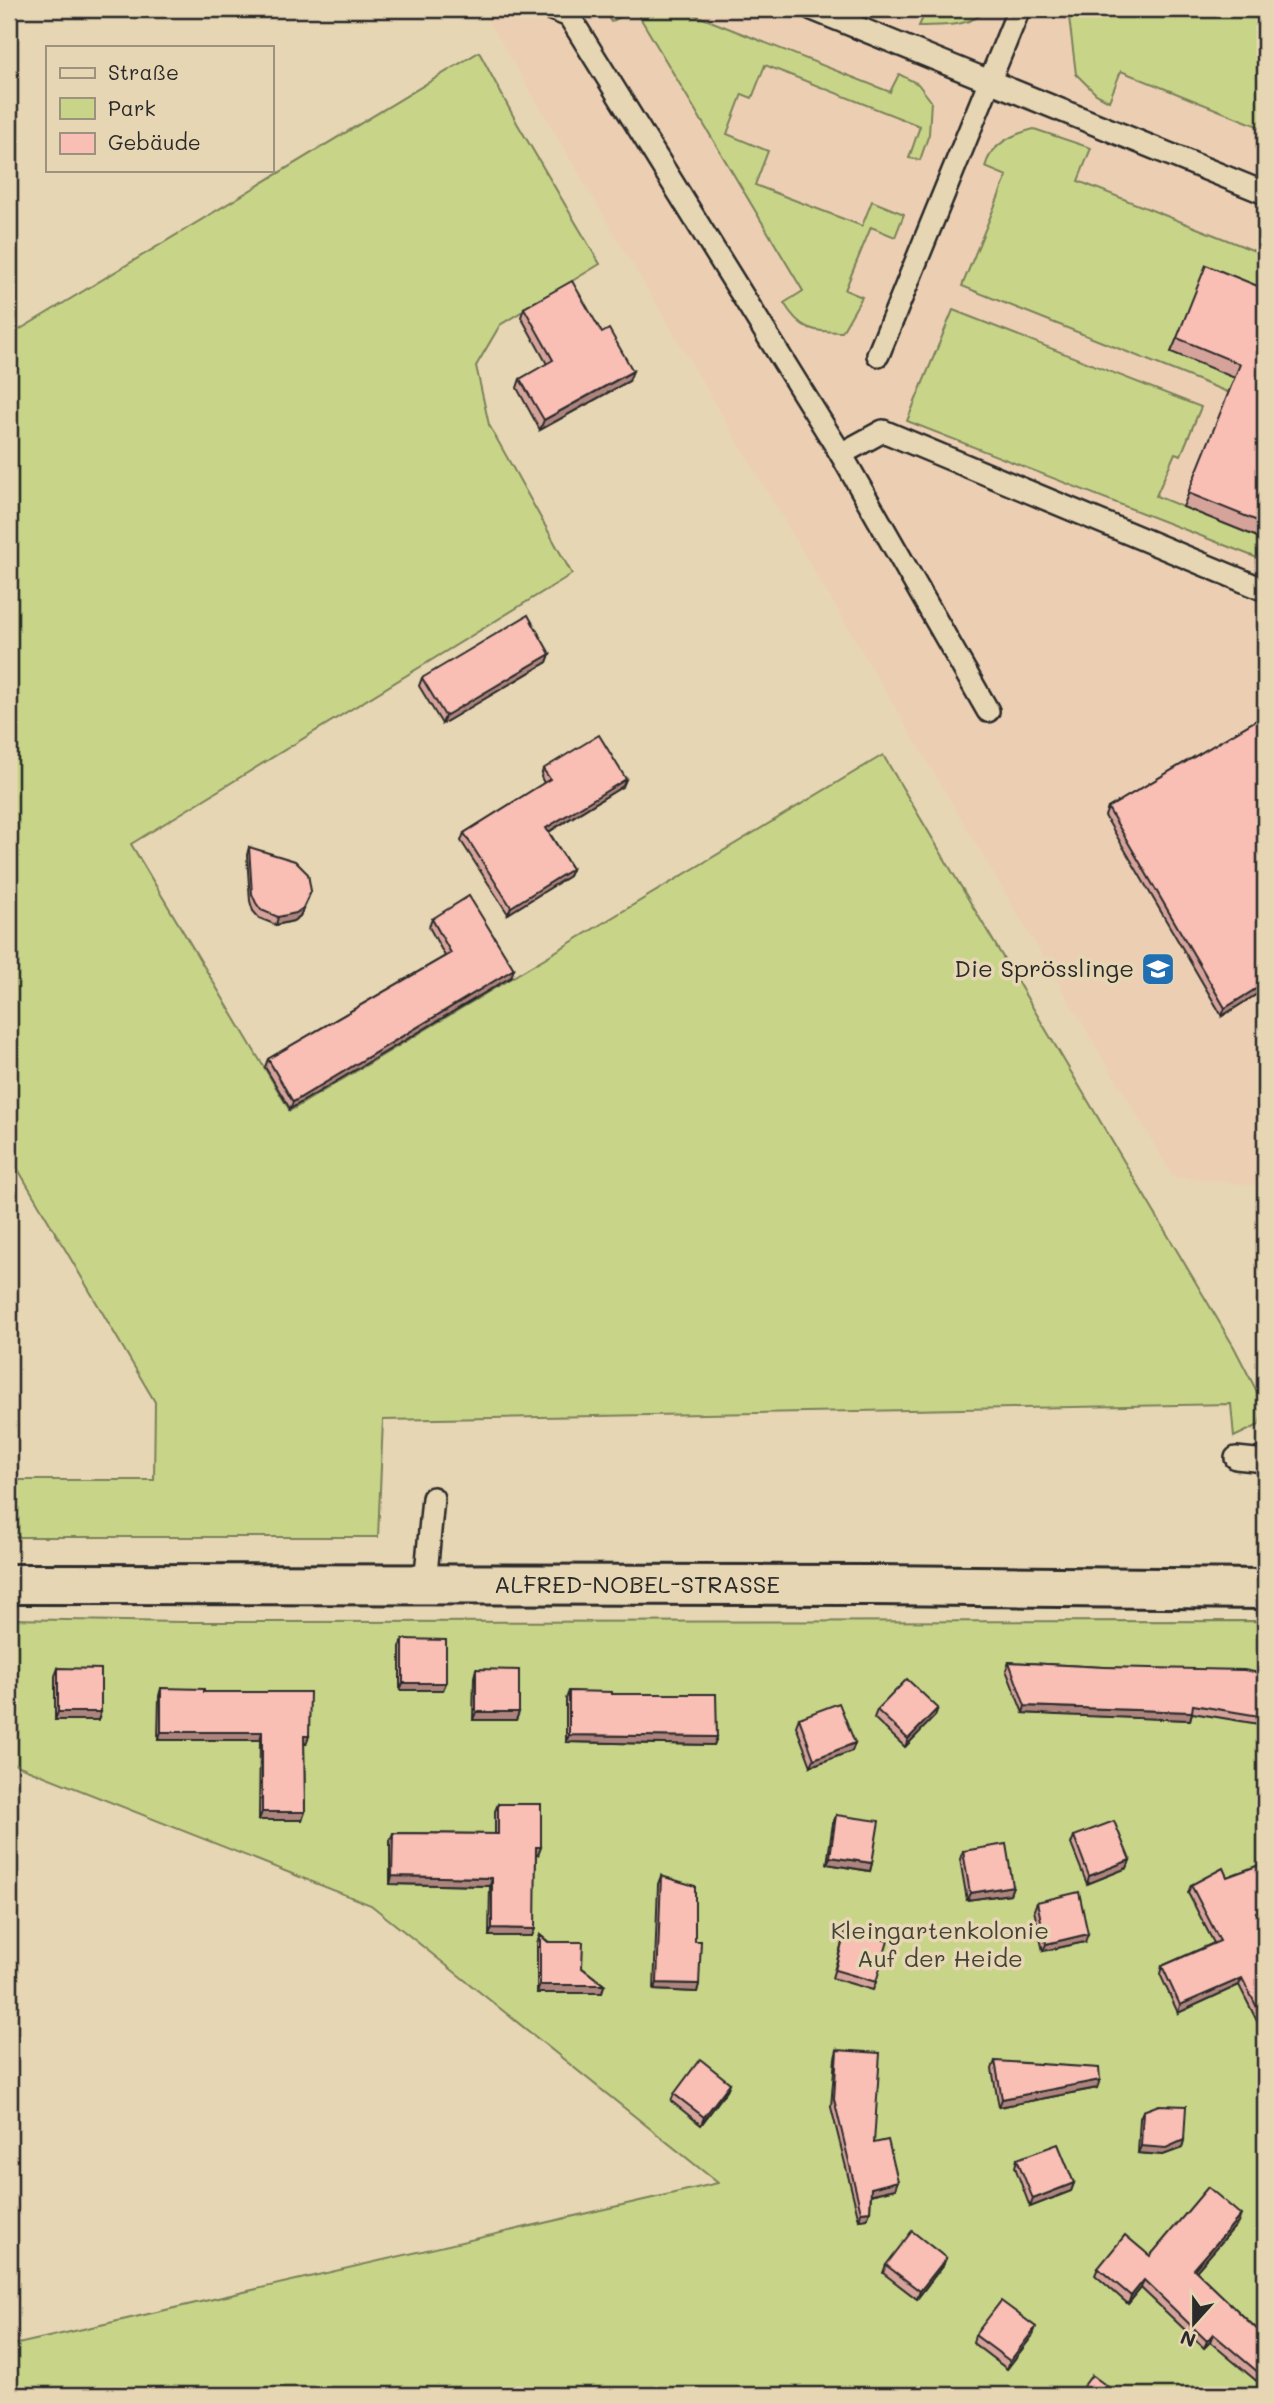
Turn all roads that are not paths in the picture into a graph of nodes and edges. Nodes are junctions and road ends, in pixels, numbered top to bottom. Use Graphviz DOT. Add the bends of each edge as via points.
graph roads {
  1 [pos="551,9"];
  2 [pos="812,9"];
  3 [pos="1018,9"];
  4 [pos="990,81"];
  5 [pos="1265,193"];
  6 [pos="878,355"];
  7 [pos="841,454"];
  8 [pos="1265,590"];
  9 [pos="989,711"];
  10 [pos="1236,1458"];
  11 [pos="1265,1461"];
  12 [pos="433,1498"];
  13 [pos="9,1584"];
  14 [pos="425,1586"];
  15 [pos="1265,1589"];
  1 -- 7 [label="lane" via="569,16"];
  2 -- 4 [label="lane"];
  3 -- 4 [label="lane"];
  4 -- 5 [label="lane"];
  4 -- 6 [label="lane"];
  7 -- 8 [label="lane" via="883,431"];
  7 -- 9 [label="lane"];
  10 -- 11 [label="lane"];
  12 -- 14 [label="lane"];
  13 -- 14 [label="street, ALFRED-NOBEL-STRASSE"];
  14 -- 15 [label="street, ALFRED-NOBEL-STRASSE"];
}
